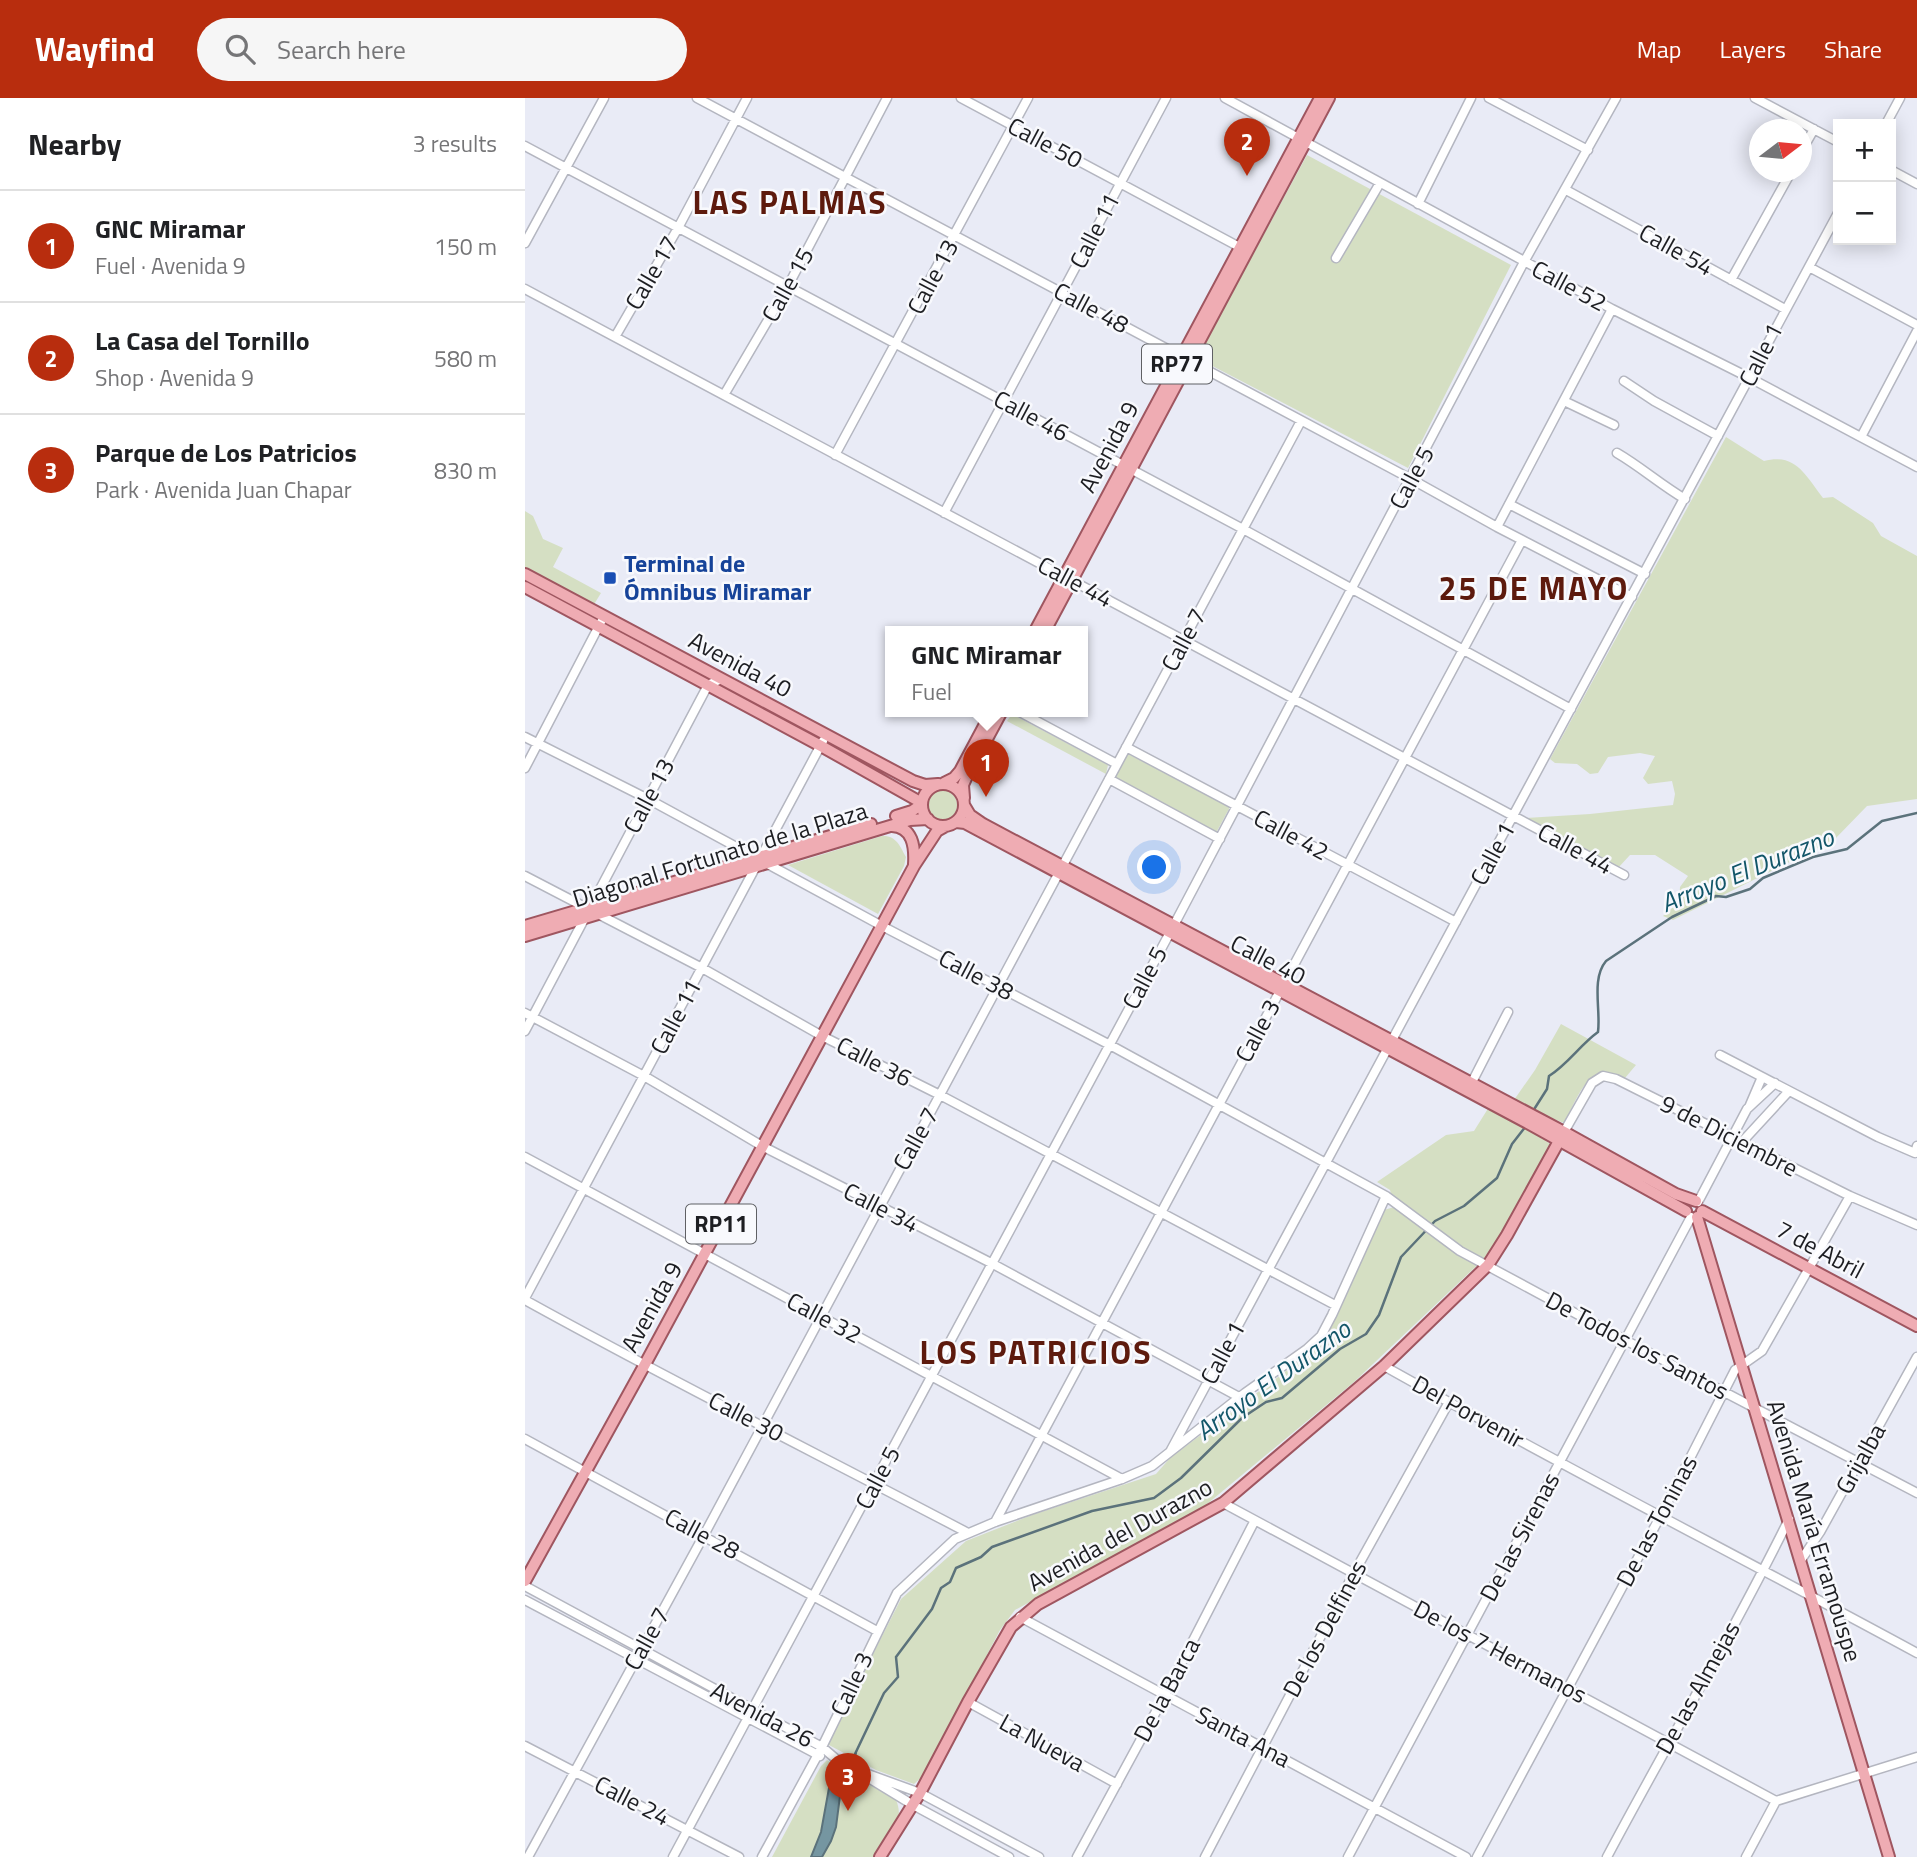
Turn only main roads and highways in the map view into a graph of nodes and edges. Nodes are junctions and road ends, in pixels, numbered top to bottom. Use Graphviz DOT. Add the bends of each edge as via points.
graph roads {
  1 [pos="1320,98"];
  2 [pos="1329,98"];
  3 [pos="1302,140"];
  4 [pos="525,574"];
  5 [pos="1067,579"];
  6 [pos="525,587"];
  7 [pos="1038,626"];
  8 [pos="1047,626"];
  9 [pos="989,717"];
  10 [pos="999,717"];
  11 [pos="824,741"];
  12 [pos="941,784"];
  13 [pos="964,802"];
  14 [pos="922,804"];
  15 [pos="929,820"];
  16 [pos="951,824"];
  17 [pos="890,826"];
  18 [pos="761,860"];
  19 [pos="914,866"];
  20 [pos="1060,870"];
  21 [pos="591,911"];
  22 [pos="525,926"];
  23 [pos="525,936"];
  24 [pos="1538,1123"];
  25 [pos="1562,1136"];
  26 [pos="1695,1210"];
  27 [pos="1917,1326"];
  28 [pos="525,1581"];
  29 [pos="880,1857"];
  30 [pos="1889,1857"];
  1 -- 3 [label="main road, Avenida 9 / RP77"];
  2 -- 3 [label="main road, Avenida 9 / RP77"];
  3 -- 5 [label="main road, Avenida 9 / RP77"];
  4 -- 11 [label="main road, Avenida 40" via="721,679"];
  5 -- 7 [label="main road, Avenida 9 / RP77"];
  5 -- 8 [label="main road, Avenida 9 / RP77"];
  6 -- 11 [label="main road, Avenida 40"];
  9 -- 12 [label="main road" via="960,771"];
  10 -- 13 [label="main road" via="963,785"];
  11 -- 12 [label="main road, Avenida 40" via="919,784"];
  11 -- 14 [label="main road, Avenida 40"];
  12 -- 13 [label="main road" via="956,788"];
  12 -- 14 [label="main road" via="928,789"];
  13 -- 16 [label="main road, RP11" via="961,817"];
  13 -- 20 [label="main road, Calle 40" via="970,815"];
  14 -- 15 [label="main road"];
  14 -- 18 [label="main road, Diagonal Fortunato de la Plaza" via="902,815"];
  15 -- 16 [label="main road"];
  15 -- 17 [label="main road, Diagonal Fortunato de la Plaza"];
  15 -- 19 [label="main road, Avenida 9 / RP11" via="931,826"];
  16 -- 19 [label="main road, Avenida 9 / RP11" via="937,831"];
  16 -- 20 [label="main road, Calle 40" via="965,822"];
  17 -- 18 [label="main road, Diagonal Fortunato de la Plaza"];
  17 -- 19 [label="main road" via="903,828 910,836"];
  18 -- 21 [label="main road, Diagonal Fortunato de la Plaza"];
  19 -- 28 [label="main road, Avenida 9 / RP11"];
  20 -- 24 [label="main road, Calle 40"];
  21 -- 22 [label="main road, Diagonal Fortunato de la Plaza"];
  21 -- 23 [label="main road, Diagonal Fortunato de la Plaza"];
  24 -- 25 [label="main road, 7 de Abril"];
  25 -- 26 [label="main road, 7 de Abril" via="1676,1194"];
  25 -- 29 [label="main road, Avenida del Durazno" via="1487,1265 1384,1366 1223,1503 1038,1604 1011,1627"];
  26 -- 27 [label="main road, 7 de Abril"];
  26 -- 30 [label="main road, Avenida María Erramouspe"];
}
